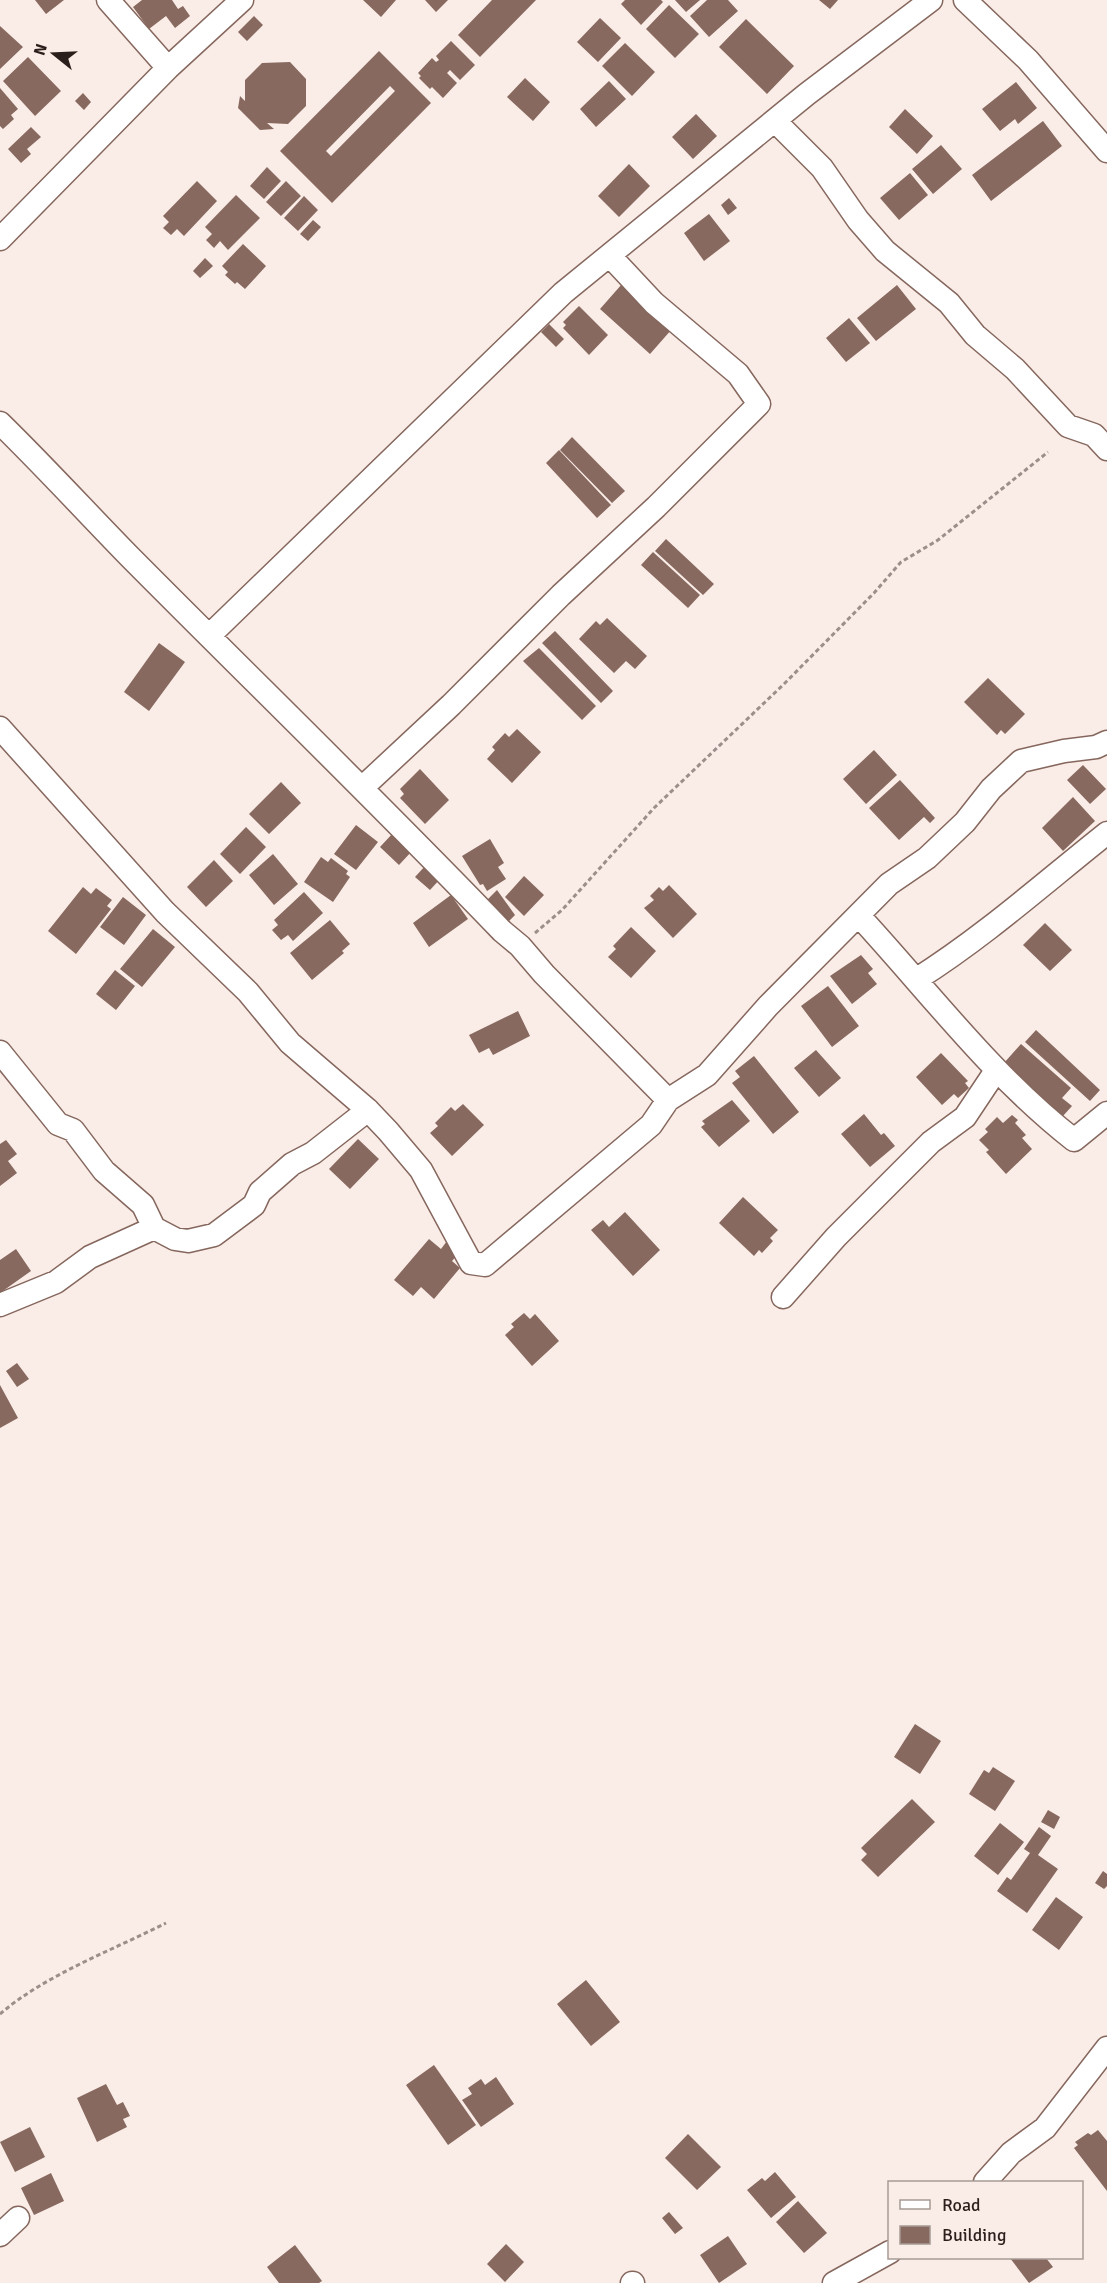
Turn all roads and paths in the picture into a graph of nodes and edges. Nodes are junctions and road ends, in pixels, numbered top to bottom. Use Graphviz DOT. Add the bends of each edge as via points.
graph roads {
  1 [pos="108,0"];
  2 [pos="242,0"];
  3 [pos="931,0"];
  4 [pos="964,0"];
  5 [pos="168,68"];
  6 [pos="775,121"];
  7 [pos="1107,151"];
  8 [pos="4,227"];
  9 [pos="610,256"];
  10 [pos="0,423"];
  11 [pos="1107,449"];
  12 [pos="1048,452"];
  13 [pos="210,635"];
  14 [pos="0,728"];
  15 [pos="1107,742"];
  16 [pos="363,787"];
  17 [pos="1107,833"];
  18 [pos="860,917"];
  19 [pos="520,946"];
  20 [pos="917,979"];
  21 [pos="0,1052"];
  22 [pos="995,1071"];
  23 [pos="668,1100"];
  24 [pos="368,1110"];
  25 [pos="1107,1113"];
  26 [pos="154,1228"];
  27 [pos="783,1297"];
  28 [pos="0,1305"];
  29 [pos="166,1923"];
  30 [pos="0,2014"];
  31 [pos="1107,2048"];
  32 [pos="986,2181"];
  33 [pos="18,2218"];
  34 [pos="0,2235"];
  35 [pos="888,2253"];
  36 [pos="834,2283"];
  1 -- 5 [label="street"];
  2 -- 5 [label="street"];
  3 -- 6 [label="street"];
  4 -- 7 [label="street" via="1028,60"];
  5 -- 8 [label="street"];
  6 -- 9 [label="street"];
  6 -- 11 [label="street" via="822,168 885,251 949,303 975,336 1015,369 1068,426 1094,435"];
  9 -- 13 [label="street" via="563,293"];
  9 -- 16 [label="street" via="654,303 738,374 759,404"];
  10 -- 13 [label="street"];
  12 -- 19 [label="path" via="938,540 901,562 784,684 654,808 562,910"];
  13 -- 16 [label="street"];
  14 -- 24 [label="street" via="165,912 248,992 290,1043"];
  15 -- 18 [label="street" via="1021,761 991,789 965,822 927,858 890,884"];
  16 -- 19 [label="street"];
  17 -- 20 [label="street" via="973,943"];
  18 -- 20 [label="street"];
  18 -- 23 [label="street" via="768,1006 707,1075"];
  19 -- 23 [label="street"];
  20 -- 22 [label="street" via="939,1010"];
  21 -- 26 [label="street" via="58,1124 73,1130 104,1170 143,1205"];
  22 -- 25 [label="street" via="1074,1140"];
  22 -- 27 [label="street" via="965,1117 931,1142 836,1237"];
  23 -- 24 [label="street" via="651,1125 485,1265 471,1263 421,1170"];
  24 -- 26 [label="street" via="314,1153 292,1164 261,1192 254,1205 214,1235 188,1241"];
  26 -- 28 [label="street" via="90,1257 56,1282"];
  29 -- 30 [label="path" via="46,1983"];
  31 -- 32 [label="street" via="1045,2128 1011,2152"];
  33 -- 34 [label="street"];
  35 -- 36 [label="street"];
}
